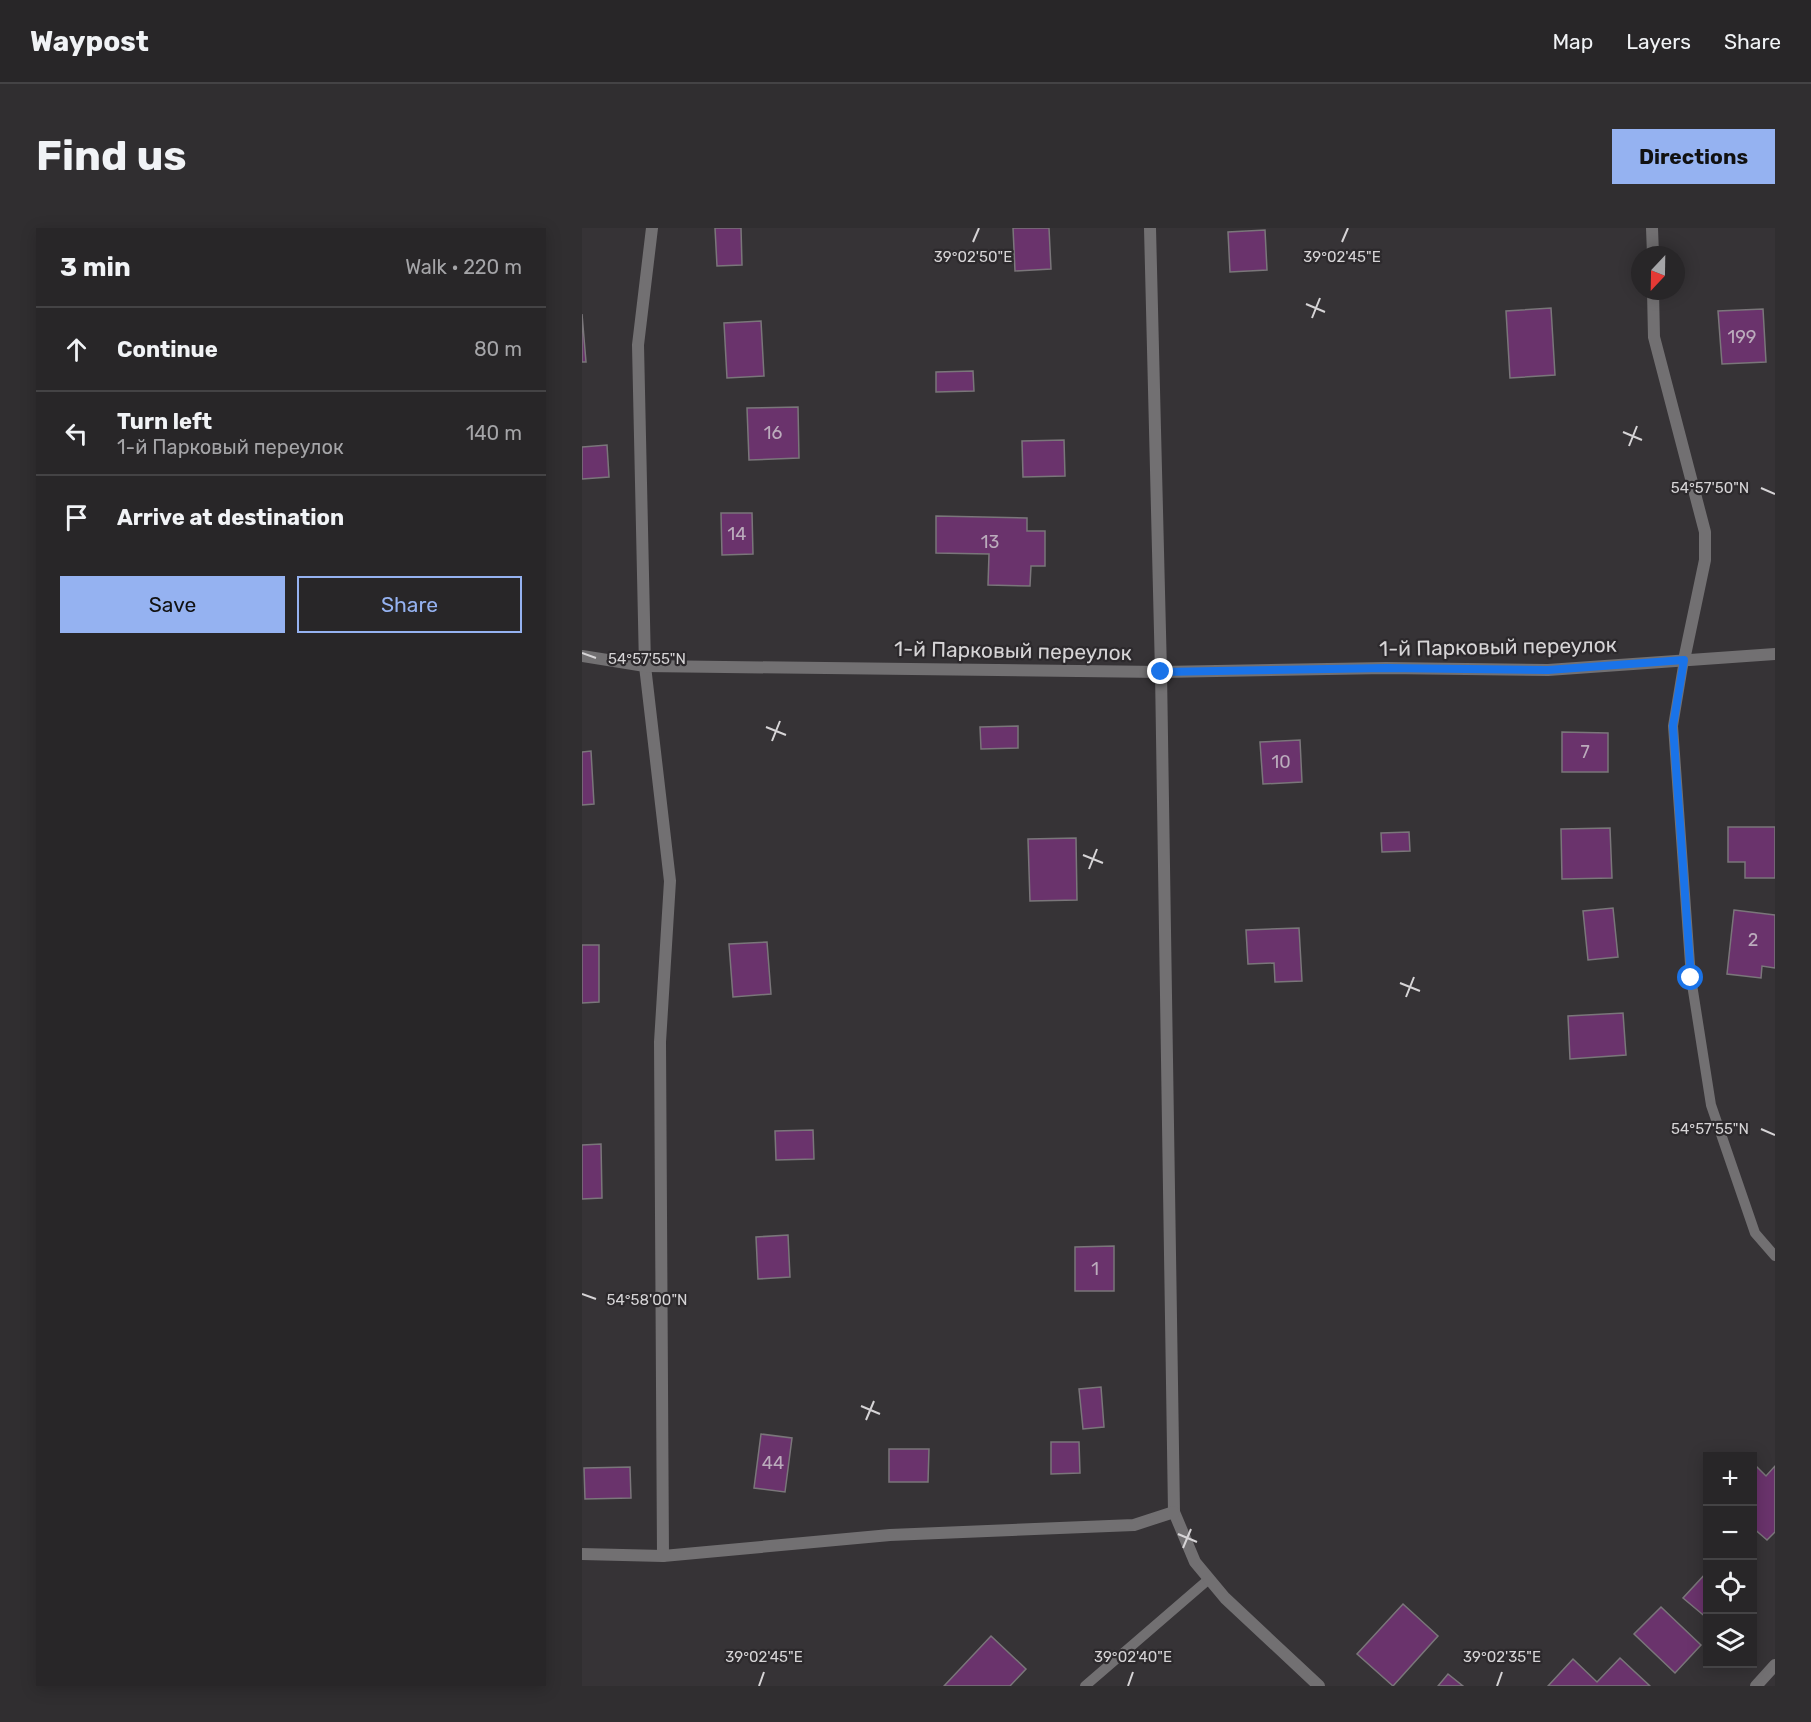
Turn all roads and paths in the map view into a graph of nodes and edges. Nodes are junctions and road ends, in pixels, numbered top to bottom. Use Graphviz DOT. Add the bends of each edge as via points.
graph roads {
  1 [pos="652,228"];
  2 [pos="1150,228"];
  3 [pos="1652,228"];
  4 [pos="1653,246"];
  5 [pos="1653,300"];
  6 [pos="1775,654"];
  7 [pos="582,656"];
  8 [pos="1684,660"];
  9 [pos="645,666"];
  10 [pos="1161,672"];
  11 [pos="1775,1256"];
  12 [pos="1174,1512"];
  13 [pos="582,1554"];
  14 [pos="663,1556"];
  15 [pos="1209,1579"];
  16 [pos="1775,1665"];
  17 [pos="1085,1686"];
  18 [pos="1319,1686"];
  19 [pos="1756,1686"];
  1 -- 9 [label="street" via="638,345"];
  2 -- 10 [label="street"];
  3 -- 4 [label="street"];
  5 -- 8 [label="street" via="1654,337 1705,532 1706,560"];
  6 -- 8 [label="street, 1-й Парковый переулок"];
  7 -- 9 [label="street, 1-й Парковый переулок"];
  8 -- 10 [label="street, 1-й Парковый переулок" via="1548,670"];
  8 -- 11 [label="lane" via="1673,726 1691,978 1711,1105 1755,1233"];
  9 -- 10 [label="street, 1-й Парковый переулок"];
  9 -- 14 [label="street" via="670,881 660,1042"];
  10 -- 12 [label="street"];
  12 -- 14 [label="street" via="1134,1525 890,1535"];
  12 -- 15 [label="street" via="1195,1563"];
  13 -- 14 [label="street"];
  15 -- 17 [label="lane"];
  15 -- 18 [label="street"];
  16 -- 19 [label="street"];
}
